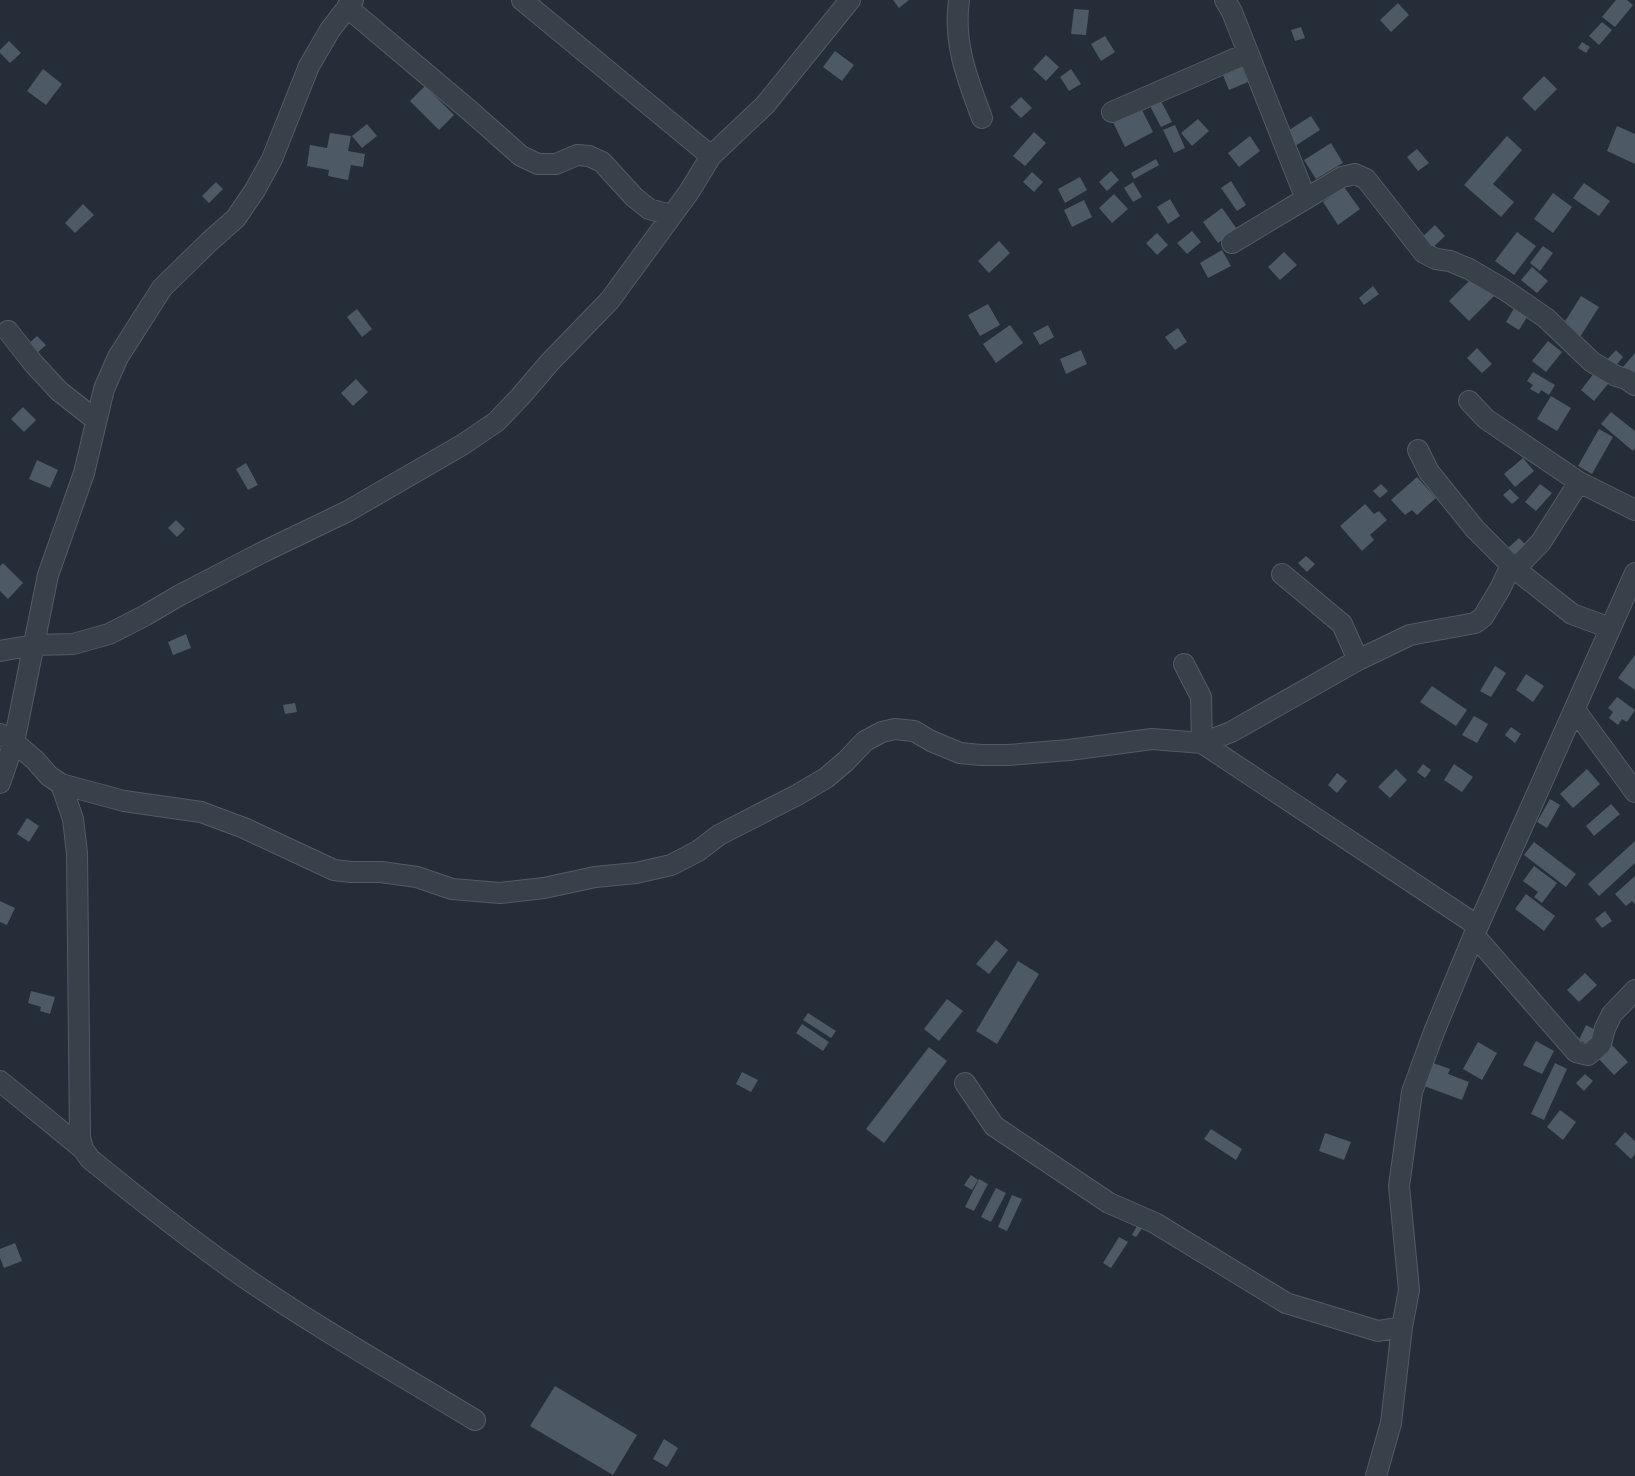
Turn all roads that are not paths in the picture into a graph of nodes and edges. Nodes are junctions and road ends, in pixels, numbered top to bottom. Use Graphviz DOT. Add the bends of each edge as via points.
graph roads {
  1 [pos="522,0"];
  2 [pos="850,0"];
  3 [pos="959,0"];
  4 [pos="1225,0"];
  5 [pos="350,4"];
  6 [pos="1248,53"];
  7 [pos="1112,112"];
  8 [pos="982,118"];
  9 [pos="711,156"];
  10 [pos="1306,199"];
  11 [pos="671,216"];
  12 [pos="1232,243"];
  13 [pos="9,331"];
  14 [pos="1635,385"];
  15 [pos="1469,401"];
  16 [pos="96,420"];
  17 [pos="1418,450"];
  18 [pos="1579,482"];
  19 [pos="1635,510"];
  20 [pos="1515,569"];
  21 [pos="1635,573"];
  22 [pos="1282,574"];
  23 [pos="1610,628"];
  24 [pos="34,645"];
  25 [pos="0,651"];
  26 [pos="1358,660"];
  27 [pos="1184,664"];
  28 [pos="1575,710"];
  29 [pos="7,738"];
  30 [pos="1202,743"];
  31 [pos="0,783"];
  32 [pos="61,784"];
  33 [pos="1635,792"];
  34 [pos="1476,931"];
  35 [pos="1635,990"];
  36 [pos="0,1081"];
  37 [pos="965,1083"];
  38 [pos="83,1149"];
  39 [pos="1402,1327"];
  40 [pos="475,1420"];
  41 [pos="1376,1476"];
  1 -- 9 [label="street"];
  2 -- 9 [label="street" via="765,105"];
  3 -- 8 [label="street" via="958,38 965,73"];
  4 -- 6 [label="street"];
  5 -- 11 [label="street" via="521,156 538,164 589,156 602,162 649,209"];
  5 -- 16 [label="street" via="309,66 272,159 255,190 236,218 162,288 118,357"];
  6 -- 7 [label="street"];
  6 -- 10 [label="street"];
  9 -- 11 [label="street"];
  10 -- 12 [label="street"];
  10 -- 14 [label="street" via="1342,177 1355,174 1366,178 1424,254 1469,269 1505,290 1546,318 1592,362"];
  11 -- 24 [label="street" via="610,300 496,422 462,445 348,511 109,634 73,644"];
  13 -- 16 [label="street" via="59,391"];
  15 -- 18 [label="street" via="1486,419"];
  16 -- 24 [label="street" via="84,473 48,575"];
  17 -- 20 [label="street" via="1429,472 1474,529"];
  18 -- 19 [label="street"];
  18 -- 20 [label="street" via="1541,542"];
  20 -- 23 [label="street" via="1572,614"];
  20 -- 26 [label="street" via="1507,574 1484,616 1475,623 1410,635"];
  21 -- 23 [label="street"];
  22 -- 26 [label="street" via="1342,624"];
  23 -- 28 [label="street"];
  24 -- 25 [label="street"];
  24 -- 29 [label="street"];
  26 -- 30 [label="street" via="1231,732"];
  27 -- 30 [label="street" via="1201,698"];
  28 -- 33 [label="street"];
  28 -- 34 [label="street"];
  29 -- 31 [label="street"];
  29 -- 32 [label="street"];
  30 -- 32 [label="street" via="1152,740 981,755 960,753 914,731 895,729 865,741 826,778 671,865 500,893 452,889 381,872 334,870 201,812 124,801"];
  30 -- 34 [label="street"];
  32 -- 38 [label="street" via="73,819 77,853"];
  34 -- 35 [label="street" via="1576,1052 1587,1054 1601,1044 1612,1014"];
  34 -- 39 [label="street" via="1412,1092 1399,1186 1409,1290"];
  36 -- 38 [label="street"];
  37 -- 39 [label="street" via="994,1126 1109,1203 1155,1223 1286,1303 1378,1331"];
  38 -- 40 [label="street" via="156,1212 239,1274"];
  39 -- 41 [label="street" via="1390,1423"];
}
